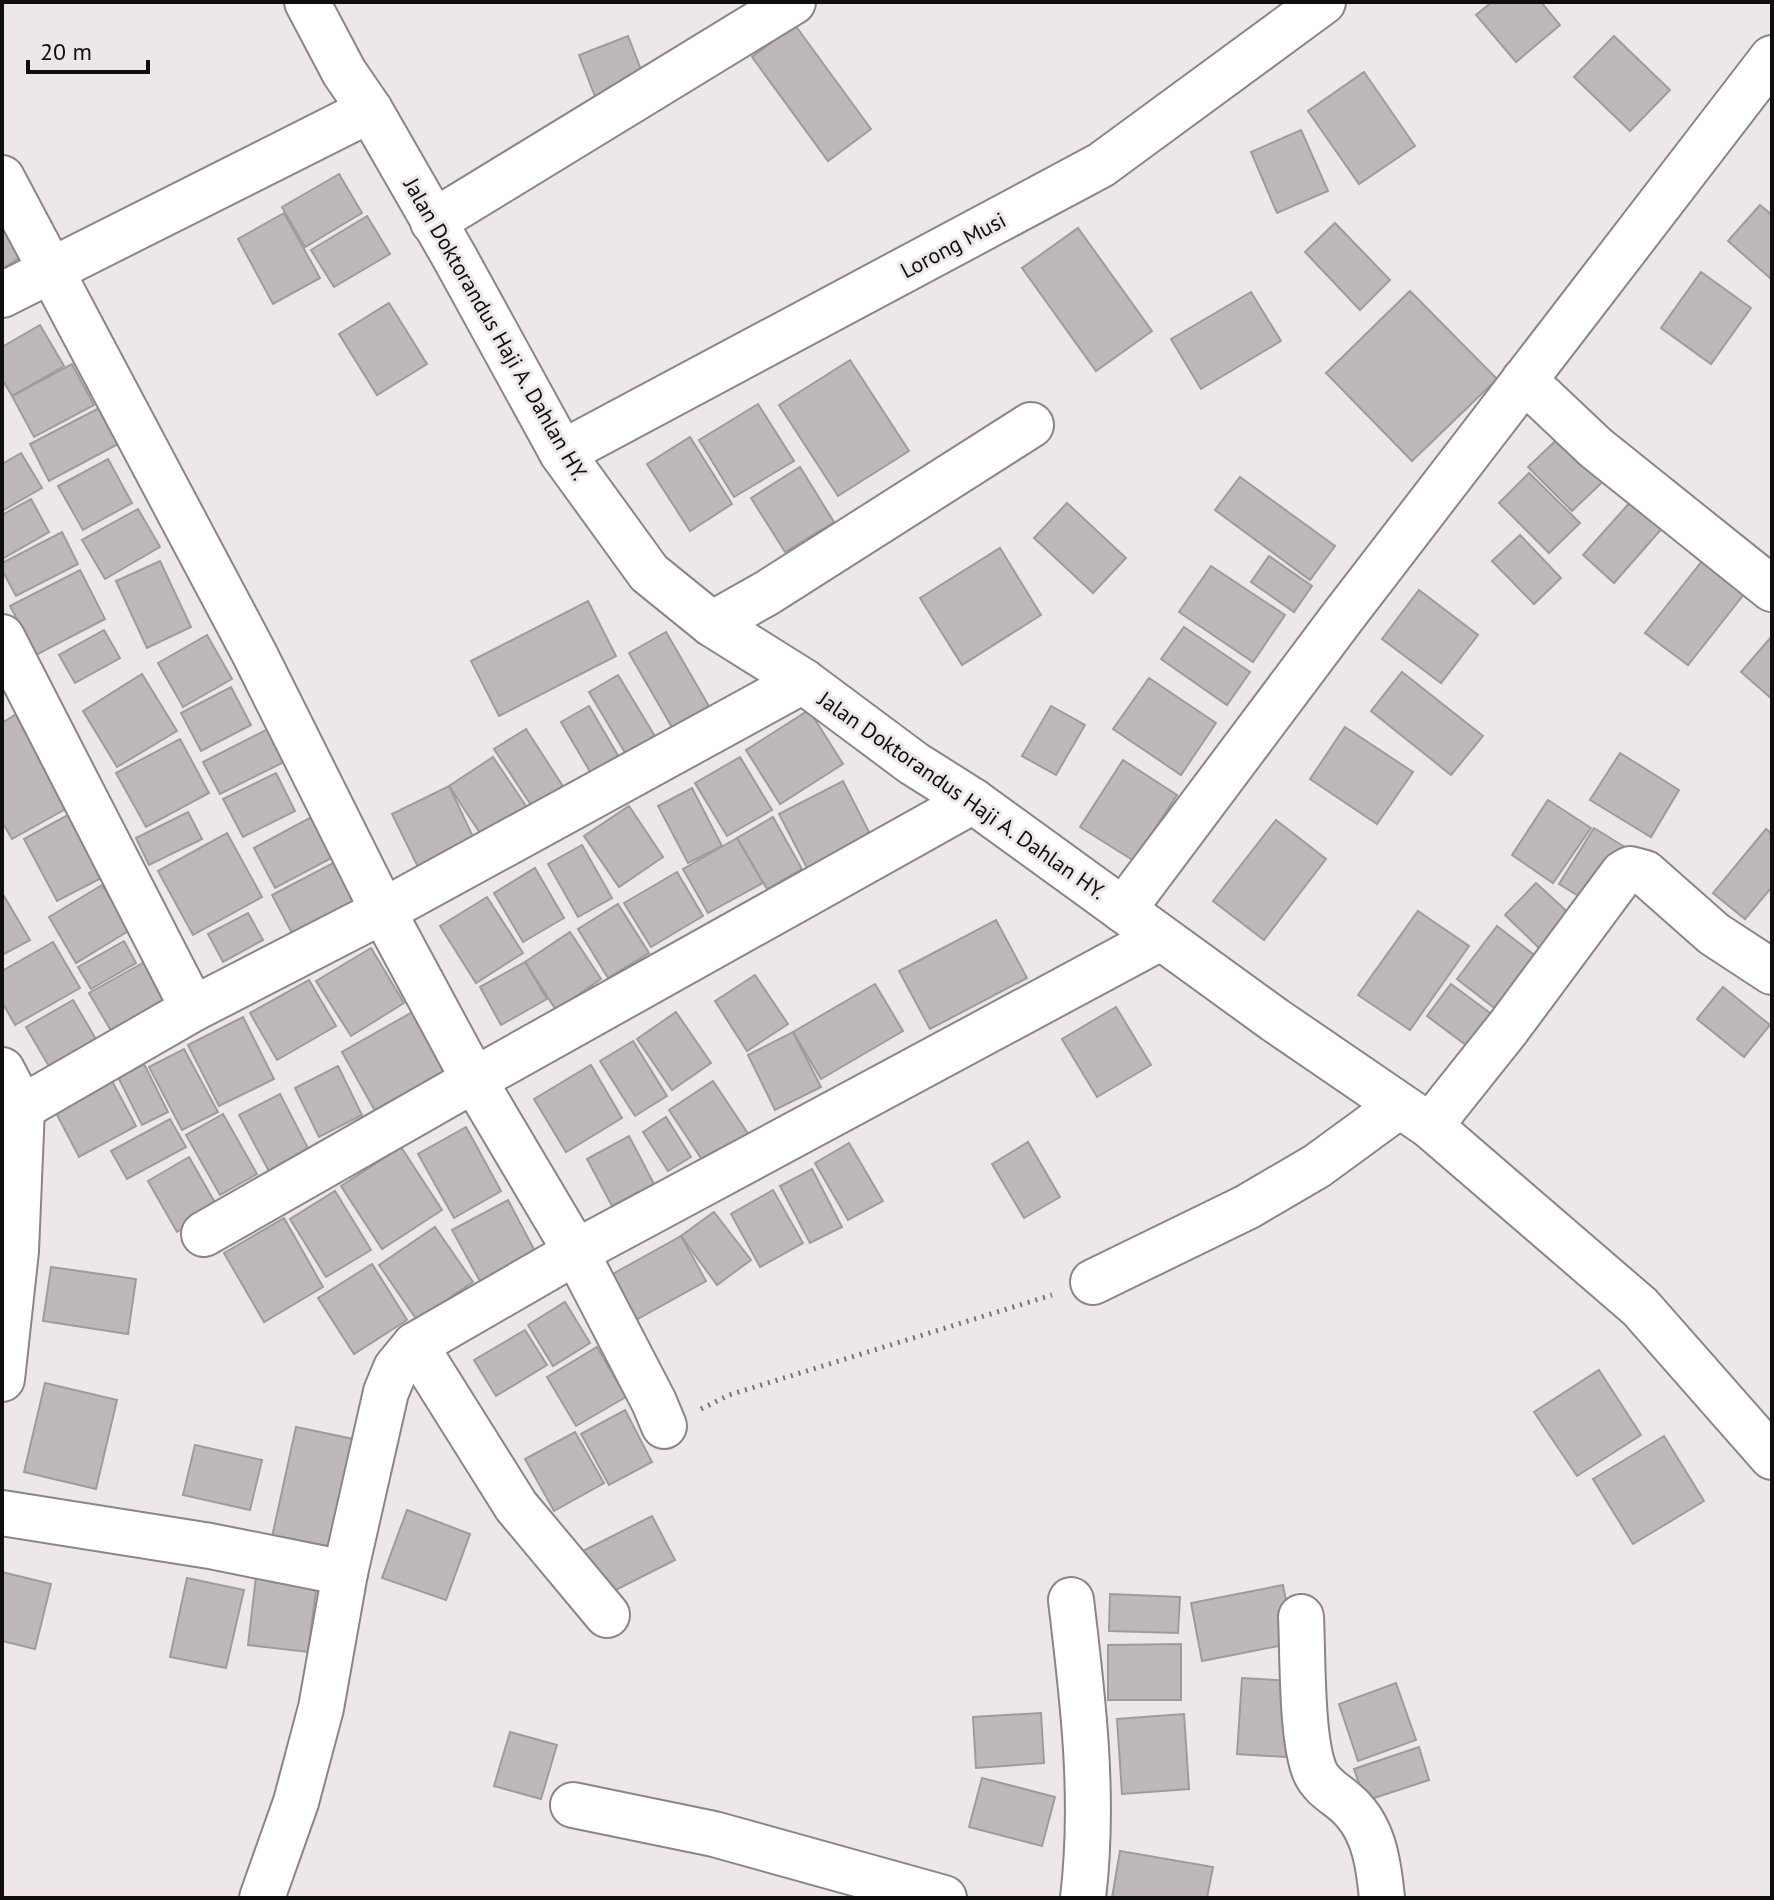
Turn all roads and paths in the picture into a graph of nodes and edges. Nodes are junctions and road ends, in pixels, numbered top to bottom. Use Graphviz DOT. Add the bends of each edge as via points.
graph roads {
  1 [pos="307,2"];
  2 [pos="793,2"];
  3 [pos="1323,2"];
  4 [pos="1772,58"];
  5 [pos="370,110"];
  6 [pos="2,178"];
  7 [pos="433,222"];
  8 [pos="50,270"];
  9 [pos="2,295"];
  10 [pos="1524,380"];
  11 [pos="1031,425"];
  12 [pos="562,453"];
  13 [pos="1772,589"];
  14 [pos="712,624"];
  15 [pos="2,637"];
  16 [pos="803,681"];
  17 [pos="973,801"];
  18 [pos="1123,910"];
  19 [pos="383,911"];
  20 [pos="1160,938"];
  21 [pos="1772,972"];
  22 [pos="193,1009"];
  23 [pos="474,1080"];
  24 [pos="9,1099"];
  25 [pos="1415,1116"];
  26 [pos="204,1234"];
  27 [pos="576,1252"];
  28 [pos="1093,1282"];
  29 [pos="415,1345"];
  30 [pos="2,1379"];
  31 [pos="664,1426"];
  32 [pos="1772,1457"];
  33 [pos="2,1513"];
  34 [pos="345,1573"];
  35 [pos="1071,1600"];
  36 [pos="607,1615"];
  37 [pos="1301,1617"];
  38 [pos="573,1805"];
  39 [pos="819,1882"];
  40 [pos="262,1898"];
  41 [pos="944,1898"];
  42 [pos="1083,1898"];
  43 [pos="1382,1898"];
  1 -- 5 [label="street, Jalan Doktorandus Haji A. Dahlan HY."];
  2 -- 7 [label="street"];
  3 -- 12 [label="street, Lorong Musi" via="1101,165"];
  4 -- 10 [label="street"];
  5 -- 7 [label="street, Jalan Doktorandus Haji A. Dahlan HY."];
  5 -- 8 [label="street"];
  6 -- 8 [label="street"];
  7 -- 12 [label="street, Jalan Doktorandus Haji A. Dahlan HY."];
  8 -- 9 [label="street"];
  8 -- 19 [label="street" via="254,653"];
  10 -- 13 [label="street" via="1596,448"];
  10 -- 18 [label="street"];
  11 -- 14 [label="street"];
  12 -- 14 [label="street, Jalan Doktorandus Haji A. Dahlan HY." via="649,573"];
  14 -- 16 [label="street, Jalan Doktorandus Haji A. Dahlan HY."];
  15 -- 22 [label="street"];
  16 -- 17 [label="street, Jalan Doktorandus Haji A. Dahlan HY."];
  16 -- 19 [label="street"];
  17 -- 18 [label="street, Jalan Doktorandus Haji A. Dahlan HY."];
  17 -- 23 [label="street"];
  18 -- 20 [label="street, Jalan Doktorandus Haji A. Dahlan HY."];
  19 -- 22 [label="street"];
  19 -- 23 [label="street"];
  20 -- 25 [label="street, Jalan Doktorandus Haji A. Dahlan HY."];
  20 -- 27 [label="street"];
  21 -- 25 [label="street" via="1714,934 1645,873 1630,869 1508,1028"];
  22 -- 24 [label="street"];
  23 -- 26 [label="street"];
  23 -- 27 [label="street"];
  24 -- 30 [label="street" via="16,1251"];
  25 -- 28 [label="street"];
  25 -- 32 [label="street, Jalan Doktorandus Haji A. Dahlan HY." via="1640,1307"];
  27 -- 29 [label="street"];
  27 -- 31 [label="street"];
  28 -- 31 [label="path" via="729,1395"];
  29 -- 34 [label="street" via="396,1368 386,1392"];
  29 -- 36 [label="street" via="516,1506"];
  33 -- 34 [label="street"];
  34 -- 40 [label="street" via="321,1708 296,1802"];
  35 -- 42 [label="street" via="1088,1790"];
  37 -- 43 [label="street" via="1313,1769 1321,1784 1353,1809 1367,1828"];
  38 -- 39 [label="street" via="714,1834"];
  39 -- 41 [label="street"];
}
